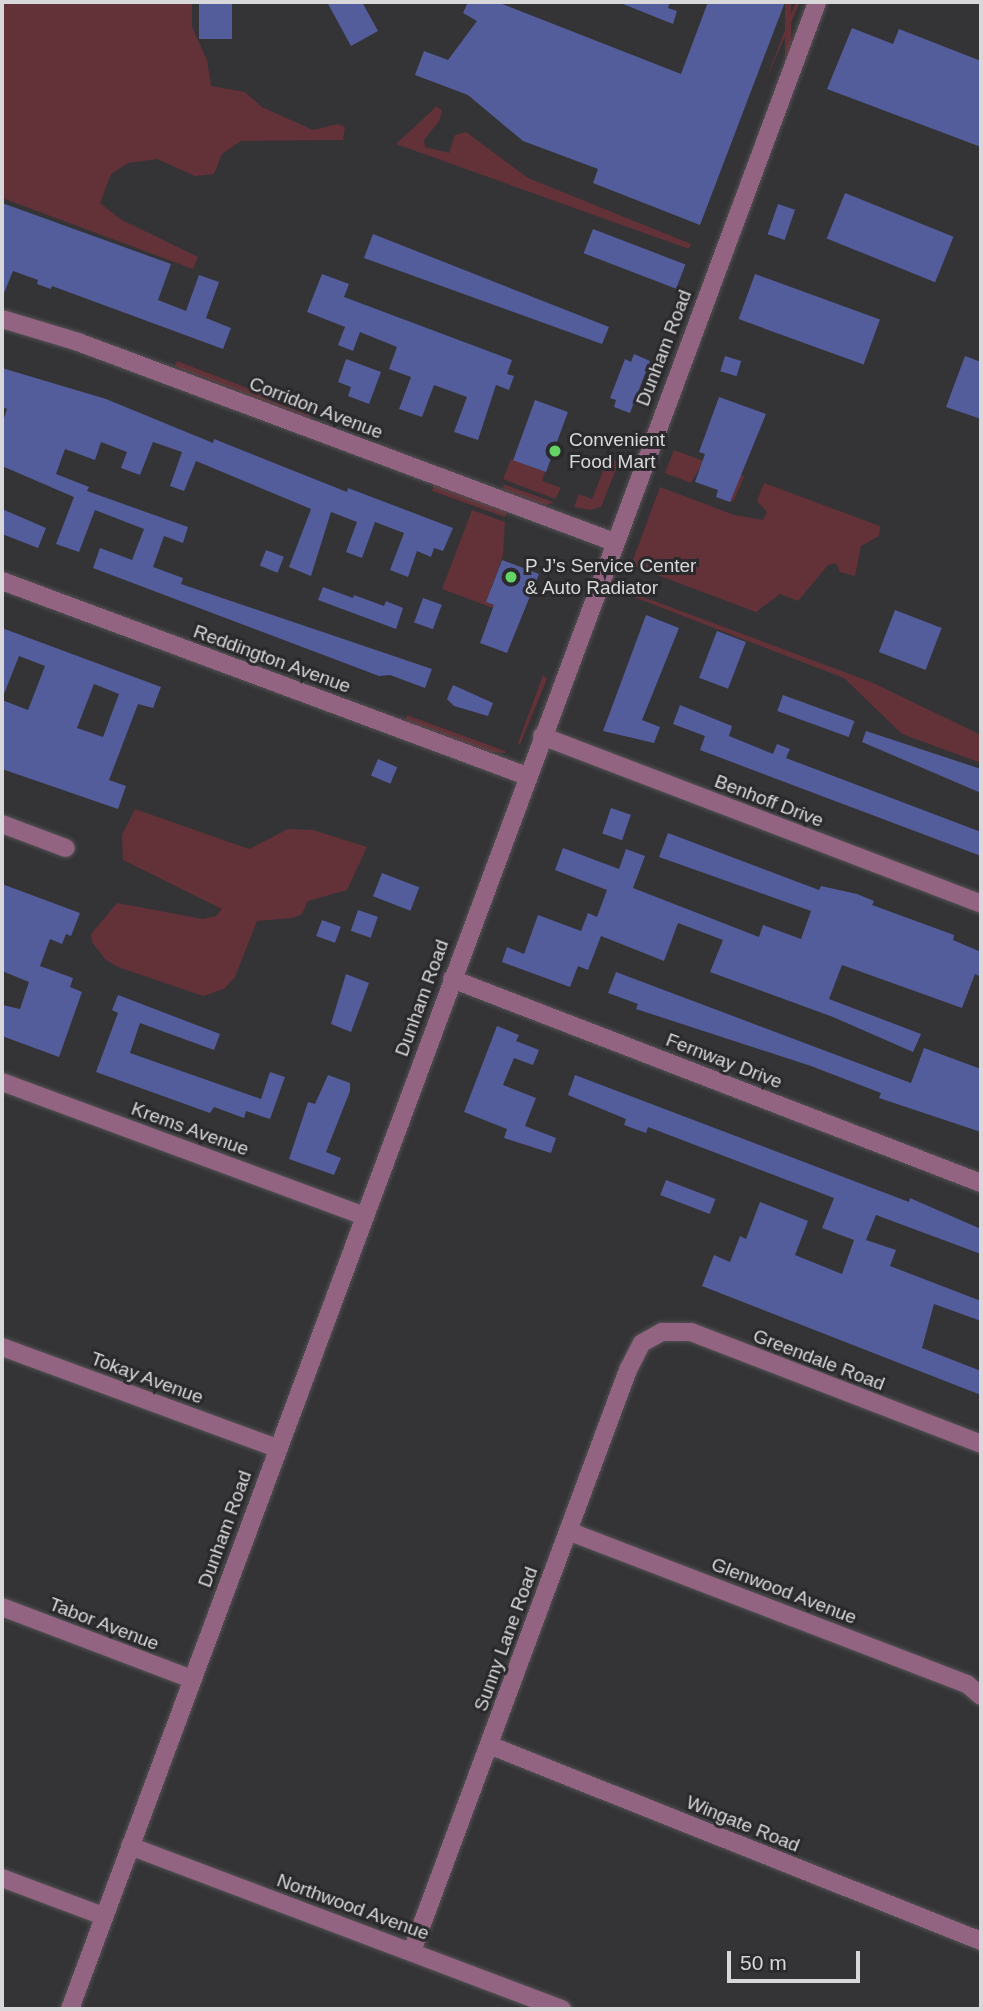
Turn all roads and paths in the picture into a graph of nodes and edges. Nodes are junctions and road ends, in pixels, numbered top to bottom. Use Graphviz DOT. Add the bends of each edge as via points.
graph roads {
  1 [pos="817,2"];
  2 [pos="2,319"];
  3 [pos="614,542"];
  4 [pos="2,581"];
  5 [pos="542,736"];
  6 [pos="527,776"];
  7 [pos="2,824"];
  8 [pos="66,848"];
  9 [pos="981,904"];
  10 [pos="452,979"];
  11 [pos="2,1082"];
  12 [pos="981,1183"];
  13 [pos="364,1216"];
  14 [pos="642,1343"];
  15 [pos="2,1347"];
  16 [pos="981,1444"];
  17 [pos="278,1448"];
  18 [pos="568,1531"];
  19 [pos="2,1608"];
  20 [pos="192,1679"];
  21 [pos="981,1696"];
  22 [pos="489,1745"];
  23 [pos="130,1846"];
  24 [pos="2,1878"];
  25 [pos="103,1916"];
  26 [pos="981,1941"];
  27 [pos="412,1951"];
  28 [pos="70,2009"];
  29 [pos="562,2009"];
  1 -- 3 [label="street, Dunham Road"];
  2 -- 3 [label="street, Corridon Avenue" via="129,360"];
  3 -- 5 [label="street, Dunham Road"];
  4 -- 6 [label="street, Reddington Avenue"];
  5 -- 6 [label="street, Dunham Road"];
  5 -- 9 [label="street, Benhoff Drive"];
  6 -- 10 [label="street, Dunham Road"];
  7 -- 8 [label="street"];
  10 -- 12 [label="street, Fernway Drive"];
  10 -- 13 [label="street, Dunham Road"];
  11 -- 13 [label="street, Krems Avenue"];
  13 -- 17 [label="street, Dunham Road"];
  14 -- 16 [label="street, Greendale Road" via="662,1332 691,1332"];
  14 -- 18 [label="street, Sunny Lane Road"];
  15 -- 17 [label="street, Tokay Avenue"];
  17 -- 20 [label="street, Dunham Road"];
  18 -- 21 [label="street, Glenwood Avenue" via="967,1684"];
  18 -- 22 [label="street, Sunny Lane Road"];
  19 -- 20 [label="street, Tabor Avenue"];
  20 -- 23 [label="street, Dunham Road"];
  22 -- 26 [label="street, Wingate Road"];
  22 -- 27 [label="street, Sunny Lane Road"];
  23 -- 25 [label="street, Dunham Road"];
  23 -- 27 [label="street, Northwood Avenue"];
  24 -- 25 [label="street"];
  25 -- 28 [label="street, Dunham Road"];
  27 -- 29 [label="street, Northwood Avenue"];
}
